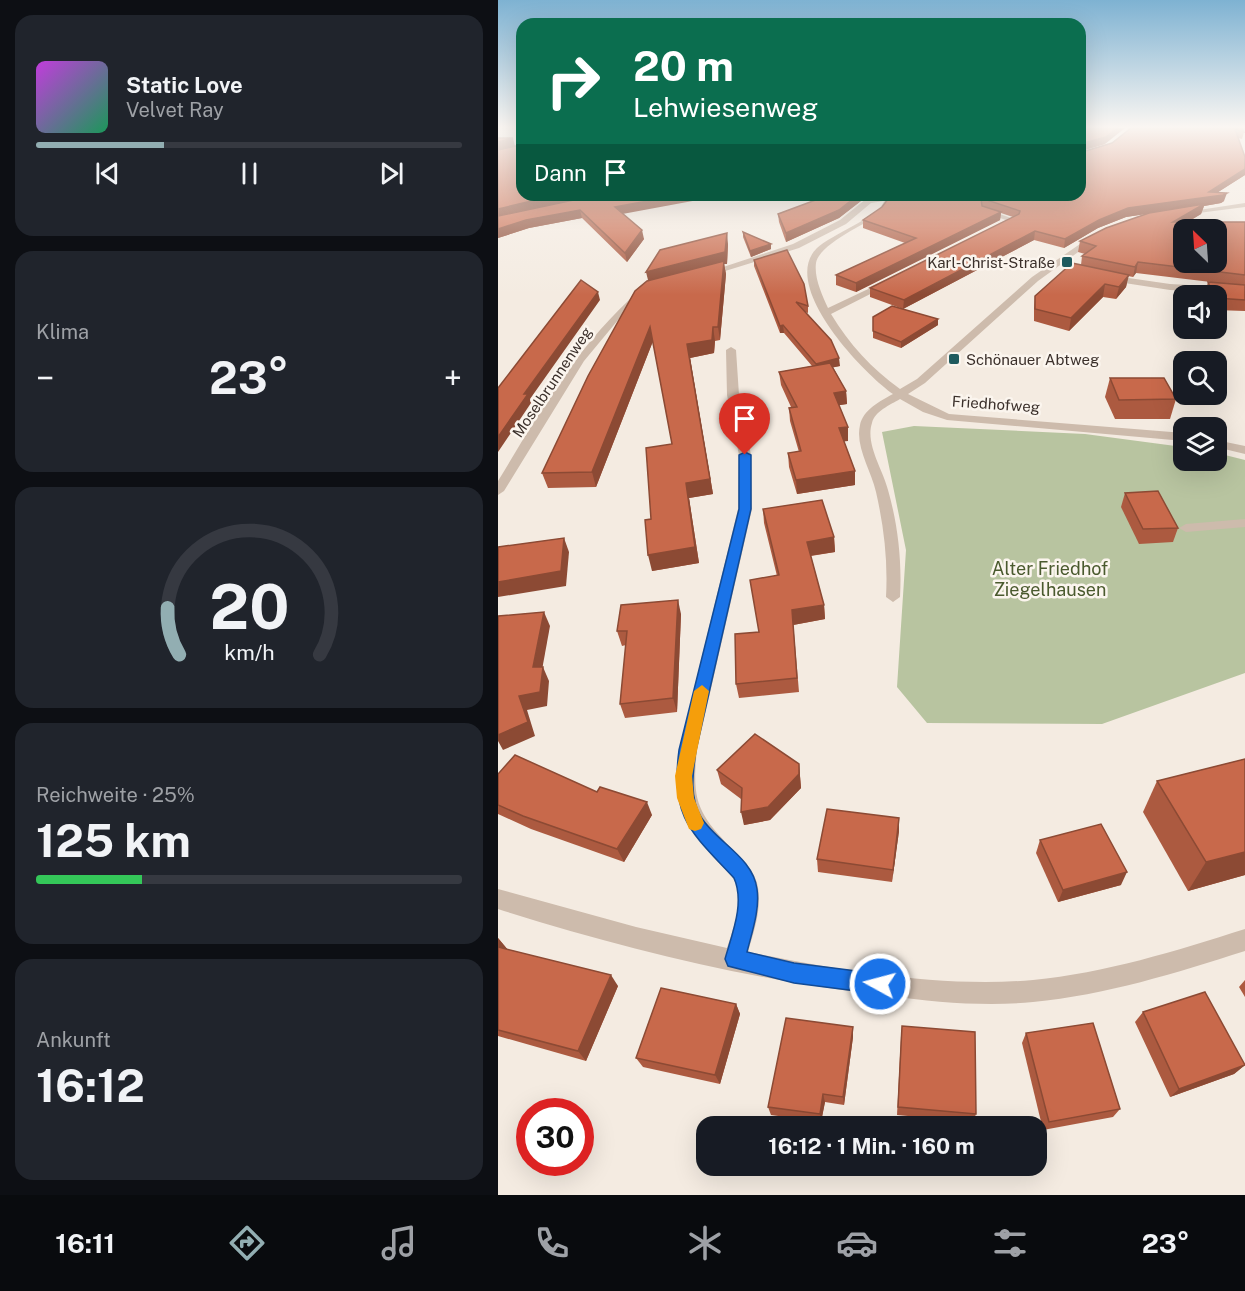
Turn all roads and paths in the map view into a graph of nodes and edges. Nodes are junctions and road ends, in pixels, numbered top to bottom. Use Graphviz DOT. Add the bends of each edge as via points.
graph roads {
  1 [pos="869,201"];
  2 [pos="886,201"];
  3 [pos="1245,205"];
  4 [pos="985,210"];
  5 [pos="1173,215"];
  6 [pos="992,230"];
  7 [pos="1106,230"];
  8 [pos="693,277"];
  9 [pos="1101,277"];
  10 [pos="891,281"];
  11 [pos="652,287"];
  12 [pos="1245,291"];
  13 [pos="824,314"];
  14 [pos="732,350"];
  15 [pos="901,394"];
  16 [pos="1173,436"];
  17 [pos="1227,446"];
  18 [pos="1245,450"];
  19 [pos="498,491"];
  20 [pos="1245,524"];
  21 [pos="1186,528"];
  22 [pos="893,597"];
  23 [pos="498,899"];
  24 [pos="1245,940"];
  25 [pos="735,959"];
  1 -- 8 [label="street" via="843,222 796,246"];
  2 -- 13 [label="street, Friedhofweg" via="881,211 830,243 813,259 813,282"];
  3 -- 5 [label="street"];
  4 -- 6 [label="street" via="1012,220"];
  7 -- 15 [label="street" via="995,313 921,381"];
  9 -- 12 [label="street" via="1150,285"];
  10 -- 13 [label="street"];
  11 -- 19 [label="street, Moselbrunnenweg" via="621,311 590,349"];
  13 -- 15 [label="street, Friedhofweg" via="838,337"];
  14 -- 25 [label="street" via="733,395 745,455 745,509 687,750 684,787 695,823 740,872 748,888"];
  15 -- 16 [label="street, Friedhofweg" via="924,410 947,417"];
  15 -- 22 [label="street" via="872,413 864,431 890,534 895,563"];
  17 -- 18 [label="street"];
  20 -- 21 [label="street"];
  23 -- 25 [label="street"];
  24 -- 25 [label="street" via="1077,985 1011,992 942,991 880,984 794,973"];
}
